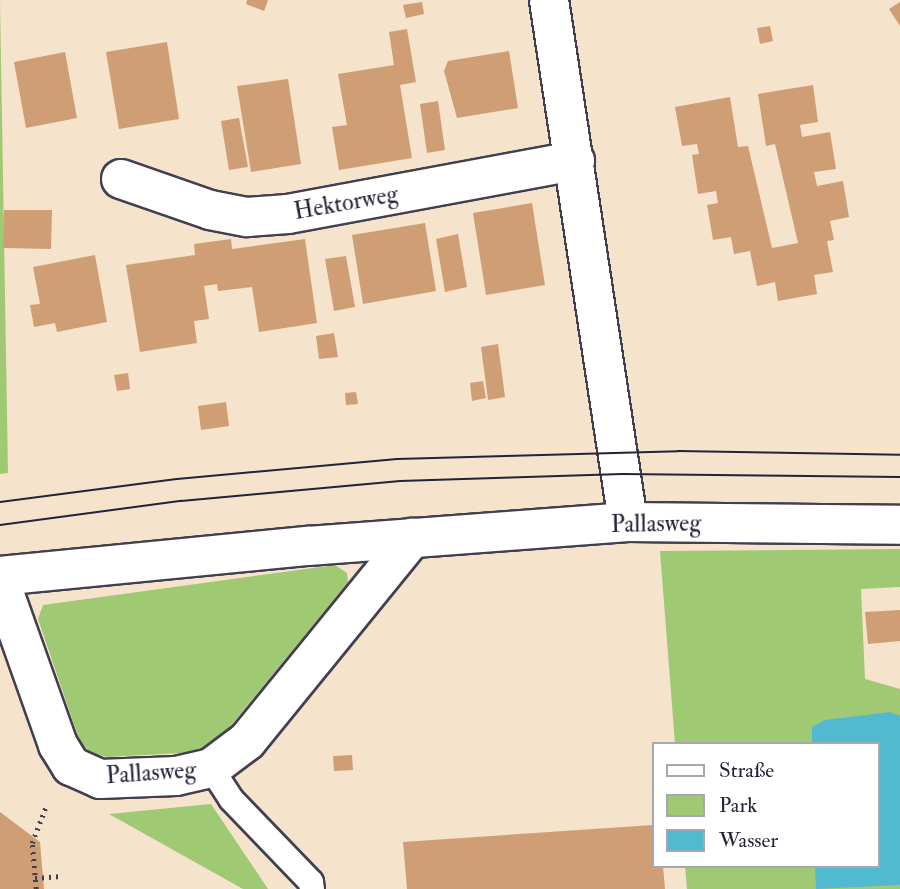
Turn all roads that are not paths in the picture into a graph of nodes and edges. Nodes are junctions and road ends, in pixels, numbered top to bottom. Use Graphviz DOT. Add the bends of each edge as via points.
graph roads {
  1 [pos="549,0"];
  2 [pos="575,161"];
  3 [pos="121,179"];
  4 [pos="628,522"];
  5 [pos="900,526"];
  6 [pos="412,538"];
  7 [pos="0,579"];
  8 [pos="211,768"];
  9 [pos="312,889"];
  1 -- 2 [label="street"];
  2 -- 3 [label="street, Hektorweg" via="288,214 247,217"];
  2 -- 4 [label="street"];
  4 -- 5 [label="street, Pallasweg"];
  4 -- 6 [label="street, Pallasweg"];
  6 -- 7 [label="street, Pallasweg"];
  6 -- 8 [label="street, Pallasweg" via="257,730"];
  7 -- 8 [label="street, Pallasweg" via="58,745 71,766 109,779 176,776"];
  8 -- 9 [label="lane" via="231,799 311,882"];
}
